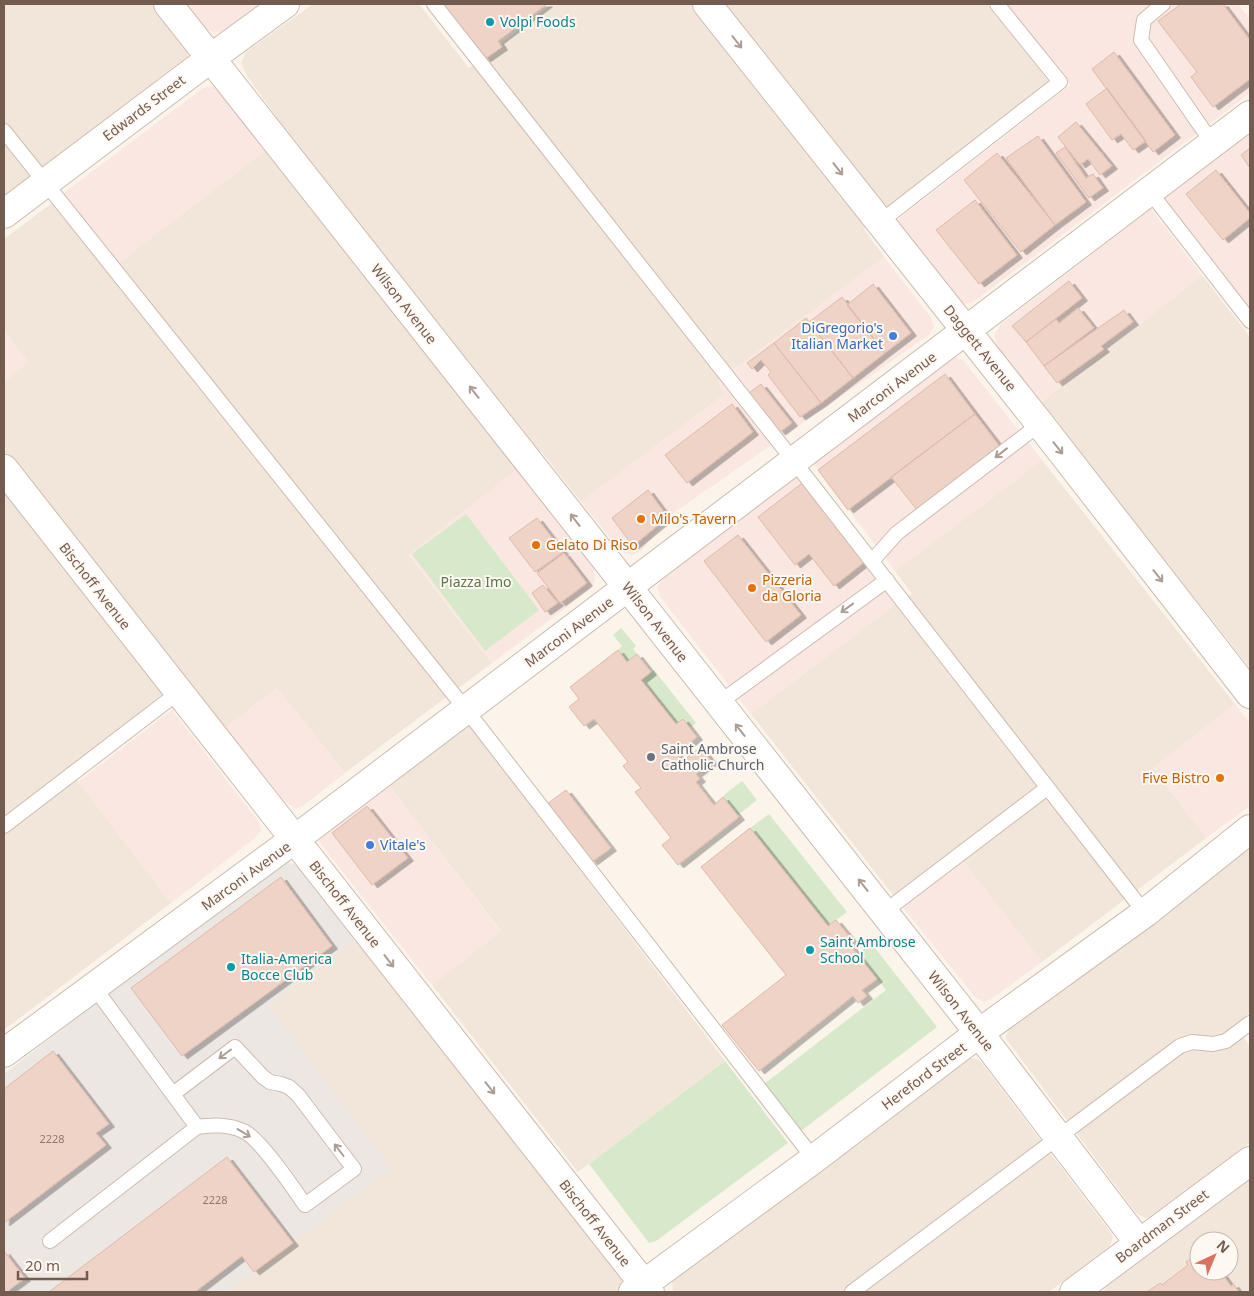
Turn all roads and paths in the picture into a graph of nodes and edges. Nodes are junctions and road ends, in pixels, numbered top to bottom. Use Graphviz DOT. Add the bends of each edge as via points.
graph roads {
  1 [pos="168,4"];
  2 [pos="285,4"];
  3 [pos="434,4"];
  4 [pos="707,4"];
  5 [pos="997,4"];
  6 [pos="1163,4"];
  7 [pos="210,58"];
  8 [pos="1250,115"];
  9 [pos="4,130"];
  10 [pos="1213,144"];
  11 [pos="45,183"];
  12 [pos="1150,192"];
  13 [pos="4,214"];
  14 [pos="880,222"];
  15 [pos="1250,321"];
  16 [pos="967,331"];
  17 [pos="1040,424"];
  18 [pos="794,460"];
  19 [pos="4,469"];
  20 [pos="872,562"];
  21 [pos="886,580"];
  22 [pos="628,588"];
  23 [pos="179,692"];
  24 [pos="1250,694"];
  25 [pos="719,703"];
  26 [pos="467,710"];
  27 [pos="1047,788"];
  28 [pos="4,826"];
  29 [pos="1250,829"];
  30 [pos="295,840"];
  31 [pos="884,912"];
  32 [pos="1145,913"];
  33 [pos="94,987"];
  34 [pos="1250,1023"];
  35 [pos="979,1033"];
  36 [pos="4,1053"];
  37 [pos="173,1094"];
  38 [pos="198,1127"];
  39 [pos="1058,1136"];
  40 [pos="814,1159"];
  41 [pos="1250,1161"];
  42 [pos="50,1241"];
  43 [pos="1139,1243"];
  44 [pos="642,1289"];
  45 [pos="852,1292"];
  46 [pos="1076,1292"];
  1 -- 7 [label="street, Wilson Avenue"];
  2 -- 7 [label="street, Edwards Street"];
  3 -- 18 [label="lane"];
  4 -- 14 [label="street, Daggett Avenue, one-way"];
  5 -- 14 [label="lane" via="1060,82"];
  6 -- 10 [label="lane" via="1144,20 1141,40"];
  7 -- 11 [label="street, Edwards Street"];
  22 -- 7 [label="street, Wilson Avenue, one-way"];
  8 -- 10 [label="street, Marconi Avenue"];
  9 -- 11 [label="lane"];
  10 -- 12 [label="street, Marconi Avenue"];
  11 -- 13 [label="street, Edwards Street"];
  11 -- 26 [label="lane"];
  12 -- 15 [label="lane"];
  12 -- 16 [label="street, Marconi Avenue"];
  14 -- 16 [label="street, Daggett Avenue"];
  16 -- 17 [label="street, Daggett Avenue"];
  16 -- 18 [label="street, Marconi Avenue"];
  17 -- 20 [label="lane, one-way" via="897,533"];
  17 -- 24 [label="street, Daggett Avenue, one-way"];
  18 -- 20 [label="lane"];
  18 -- 22 [label="street, Marconi Avenue"];
  19 -- 23 [label="street, Bischoff Avenue"];
  20 -- 21 [label="lane"];
  21 -- 25 [label="lane, one-way"];
  21 -- 27 [label="lane"];
  22 -- 25 [label="street, Wilson Avenue"];
  22 -- 26 [label="street, Marconi Avenue"];
  23 -- 28 [label="lane"];
  23 -- 30 [label="street, Bischoff Avenue"];
  31 -- 25 [label="street, Wilson Avenue, one-way"];
  26 -- 30 [label="street, Marconi Avenue"];
  26 -- 40 [label="lane"];
  27 -- 31 [label="lane"];
  27 -- 32 [label="lane"];
  29 -- 32 [label="street, Hereford Street"];
  30 -- 33 [label="street, Marconi Avenue"];
  30 -- 44 [label="street, Bischoff Avenue, one-way"];
  31 -- 35 [label="street, Wilson Avenue"];
  32 -- 35 [label="street, Hereford Street"];
  33 -- 36 [label="street, Marconi Avenue"];
  33 -- 37 [label="lane"];
  34 -- 39 [label="lane" via="1226,1041 1213,1044 1192,1042 1180,1046"];
  35 -- 39 [label="street, Wilson Avenue"];
  35 -- 40 [label="street, Hereford Street"];
  37 -- 38 [label="lane"];
  38 -- 37 [label="lane, one-way" via="214,1124 246,1131 268,1154 305,1205 354,1169 298,1095 290,1087 263,1077 235,1047"];
  38 -- 42 [label="lane"];
  39 -- 43 [label="street, Wilson Avenue"];
  39 -- 45 [label="lane"];
  40 -- 44 [label="street, Hereford Street"];
  41 -- 43 [label="street, Boardman Street"];
  43 -- 46 [label="street, Boardman Street"];
}
